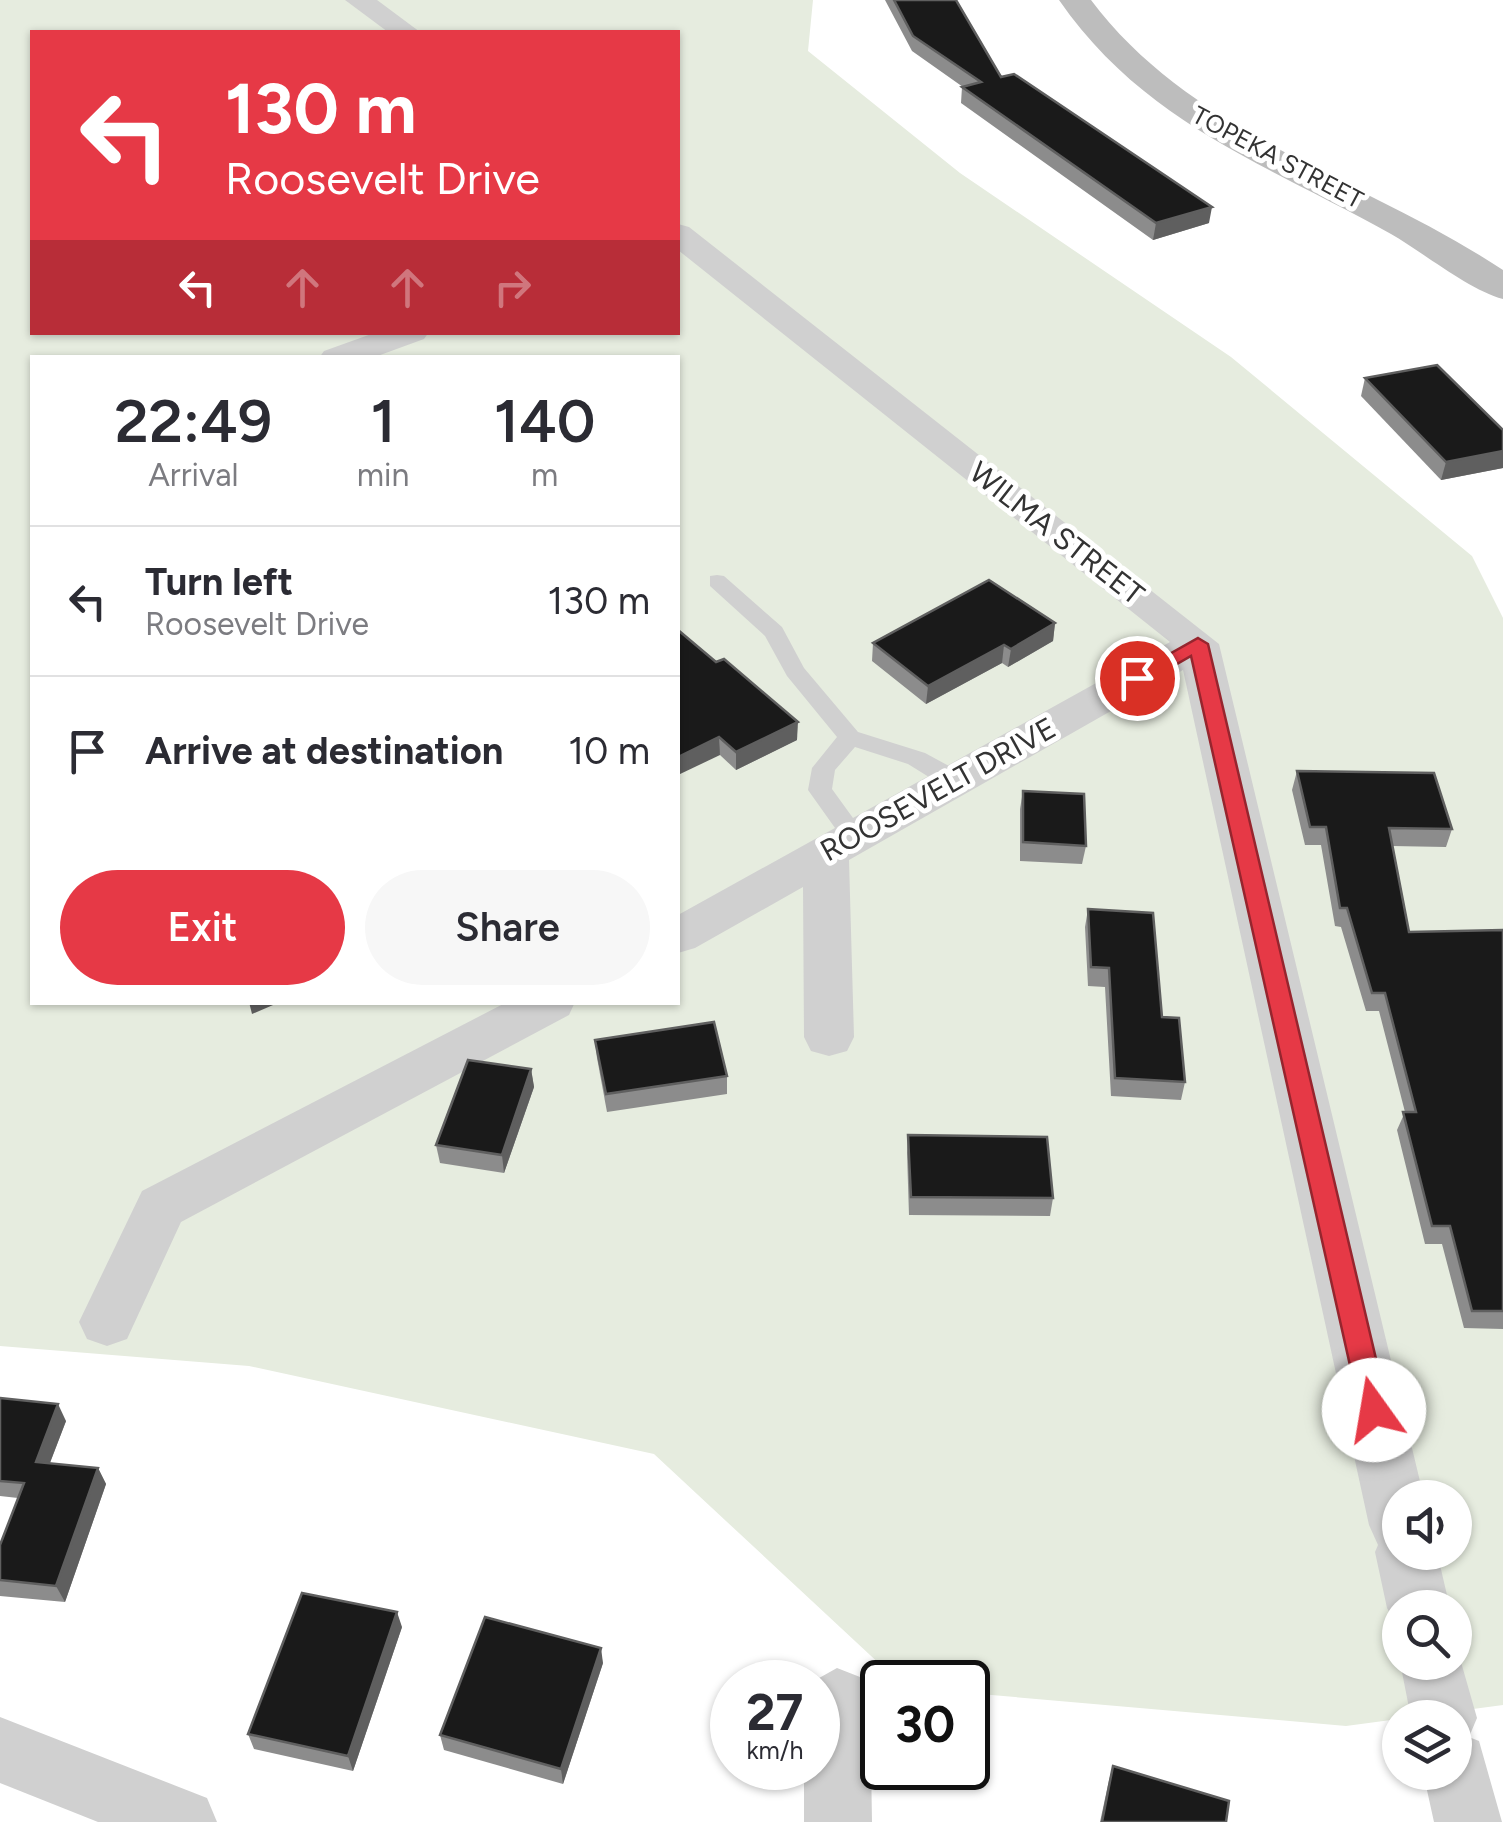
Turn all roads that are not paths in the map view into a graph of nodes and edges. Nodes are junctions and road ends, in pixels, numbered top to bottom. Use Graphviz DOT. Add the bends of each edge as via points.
graph roads {
  1 [pos="359,0"];
  2 [pos="1075,0"];
  3 [pos="403,30"];
  4 [pos="681,240"];
  5 [pos="1503,286"];
  6 [pos="403,335"];
  7 [pos="345,355"];
  8 [pos="717,581"];
  9 [pos="1198,644"];
  10 [pos="850,737"];
  11 [pos="952,781"];
  12 [pos="840,844"];
  13 [pos="680,935"];
  14 [pos="545,1005"];
  15 [pos="829,1037"];
  16 [pos="107,1322"];
  17 [pos="1390,1480"];
  18 [pos="0,1750"];
  19 [pos="838,1790"];
  20 [pos="1461,1790"];
  21 [pos="182,1822"];
  22 [pos="838,1822"];
  23 [pos="1468,1822"];
  1 -- 3 [label="street"];
  2 -- 5 [label="street, TOPEKA STREET" via="1103,39 1173,99 1438,243"];
  4 -- 9 [label="street, WILMA STREET"];
  6 -- 7 [label="street"];
  8 -- 10 [label="lane" via="774,632 795,671"];
  9 -- 11 [label="street, ROOSEVELT DRIVE"];
  9 -- 17 [label="street"];
  10 -- 11 [label="lane" via="932,763"];
  10 -- 12 [label="lane" via="824,768 820,790"];
  11 -- 12 [label="street, ROOSEVELT DRIVE"];
  12 -- 13 [label="street, ROOSEVELT DRIVE"];
  12 -- 15 [label="street"];
  14 -- 16 [label="street" via="162,1207"];
  18 -- 21 [label="street"];
  19 -- 22 [label="street"];
  20 -- 23 [label="street"];
}
